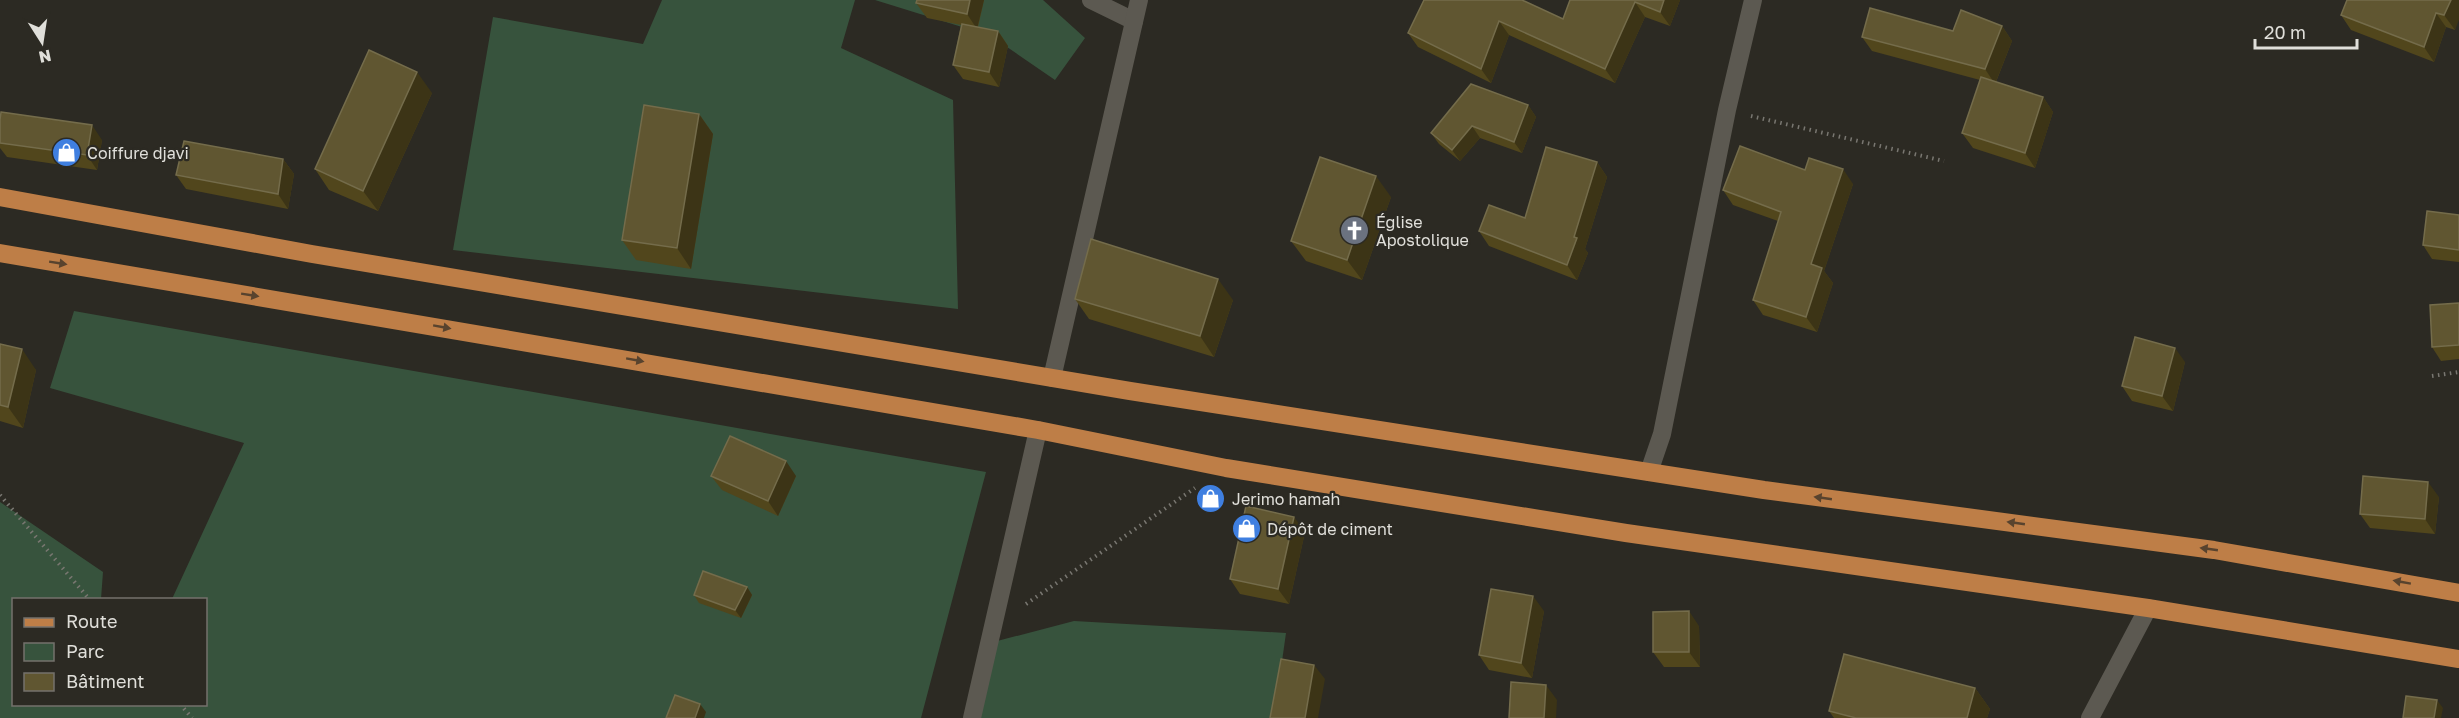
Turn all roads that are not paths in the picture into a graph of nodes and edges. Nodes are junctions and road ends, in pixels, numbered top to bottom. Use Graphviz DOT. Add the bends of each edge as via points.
graph roads {
  1 [pos="1091,0"];
  2 [pos="1139,0"];
  3 [pos="1753,0"];
  4 [pos="1134,21"];
  5 [pos="0,197"];
  6 [pos="0,253"];
  7 [pos="1052,378"];
  8 [pos="1038,430"];
  9 [pos="1649,472"];
  10 [pos="2459,593"];
  11 [pos="2148,608"];
  12 [pos="2459,659"];
  13 [pos="972,718"];
  14 [pos="2090,718"];
  1 -- 4 [label="street"];
  2 -- 4 [label="street"];
  3 -- 9 [label="street" via="1662,434"];
  4 -- 7 [label="street"];
  5 -- 7 [label="main road" via="335,258"];
  6 -- 8 [label="main road, one-way"];
  7 -- 9 [label="main road"];
  8 -- 11 [label="main road" via="1226,468 1626,533"];
  8 -- 13 [label="street"];
  10 -- 9 [label="main road, one-way" via="2214,550"];
  11 -- 12 [label="main road"];
  11 -- 14 [label="street"];
}
